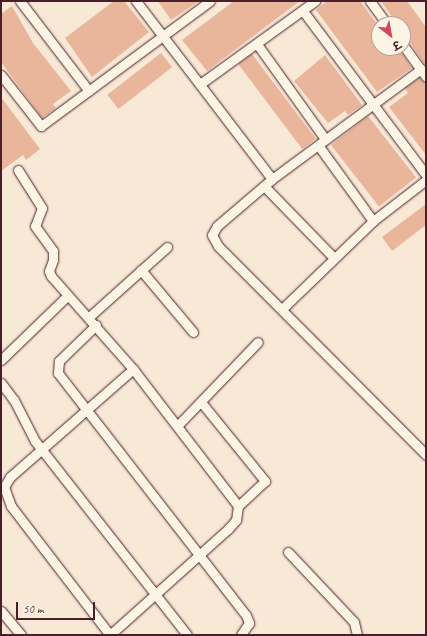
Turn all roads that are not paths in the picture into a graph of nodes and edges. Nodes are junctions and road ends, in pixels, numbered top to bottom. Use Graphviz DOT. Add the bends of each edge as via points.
graph roads {
  1 [pos="20,1"];
  2 [pos="136,1"];
  3 [pos="210,1"];
  4 [pos="315,1"];
  5 [pos="370,1"];
  6 [pos="303,11"];
  7 [pos="381,16"];
  8 [pos="162,35"];
  9 [pos="256,44"];
  10 [pos="410,56"];
  11 [pos="423,73"];
  12 [pos="1,75"];
  13 [pos="200,84"];
  14 [pos="89,91"];
  15 [pos="372,105"];
  16 [pos="321,142"];
  17 [pos="18,170"];
  18 [pos="426,175"];
  19 [pos="272,179"];
  20 [pos="426,180"];
  21 [pos="264,186"];
  22 [pos="373,221"];
  23 [pos="167,247"];
  24 [pos="334,258"];
  25 [pos="141,270"];
  26 [pos="68,295"];
  27 [pos="282,309"];
  28 [pos="89,317"];
  29 [pos="96,325"];
  30 [pos="193,332"];
  31 [pos="258,342"];
  32 [pos="1,360"];
  33 [pos="132,369"];
  34 [pos="1,383"];
  35 [pos="201,402"];
  36 [pos="88,411"];
  37 [pos="178,425"];
  38 [pos="42,451"];
  39 [pos="426,455"];
  40 [pos="238,506"];
  41 [pos="288,552"];
  42 [pos="199,554"];
  43 [pos="154,594"];
  44 [pos="1,611"];
  45 [pos="21,635"];
  46 [pos="110,635"];
  47 [pos="187,635"];
  48 [pos="241,635"];
  49 [pos="356,635"];
  1 -- 14 [label="street"];
  2 -- 8 [label="street"];
  3 -- 8 [label="street"];
  4 -- 6 [label="street"];
  5 -- 7 [label="street"];
  6 -- 9 [label="street"];
  6 -- 15 [label="street"];
  8 -- 13 [label="street"];
  8 -- 14 [label="street"];
  9 -- 13 [label="street"];
  9 -- 16 [label="street"];
  10 -- 11 [label="street"];
  11 -- 15 [label="street"];
  12 -- 14 [label="street" via="41,126"];
  13 -- 19 [label="street"];
  15 -- 16 [label="street"];
  15 -- 18 [label="street"];
  16 -- 19 [label="street"];
  16 -- 22 [label="street"];
  17 -- 26 [label="street" via="42,208 34,226 52,250 53,260 49,271"];
  19 -- 21 [label="street"];
  20 -- 22 [label="street"];
  21 -- 24 [label="street"];
  21 -- 27 [label="street" via="217,226 212,235 218,246"];
  22 -- 24 [label="street"];
  23 -- 25 [label="street"];
  24 -- 27 [label="street"];
  25 -- 28 [label="street"];
  25 -- 30 [label="street"];
  26 -- 28 [label="street"];
  26 -- 32 [label="street"];
  27 -- 39 [label="street"];
  28 -- 29 [label="street"];
  29 -- 33 [label="street"];
  29 -- 36 [label="street" via="57,366 61,379"];
  31 -- 35 [label="street"];
  33 -- 36 [label="street"];
  33 -- 37 [label="street"];
  34 -- 38 [label="street" via="14,400"];
  35 -- 37 [label="street"];
  35 -- 40 [label="street" via="265,481"];
  36 -- 38 [label="street"];
  36 -- 42 [label="street"];
  37 -- 40 [label="street"];
  38 -- 43 [label="street"];
  38 -- 46 [label="street" via="10,478 4,487 6,497"];
  40 -- 42 [label="street" via="240,512 228,530"];
  41 -- 49 [label="street" via="354,622"];
  42 -- 43 [label="street"];
  42 -- 48 [label="street" via="246,615 249,623"];
  43 -- 46 [label="street"];
  43 -- 47 [label="street"];
  44 -- 45 [label="street"];
}
